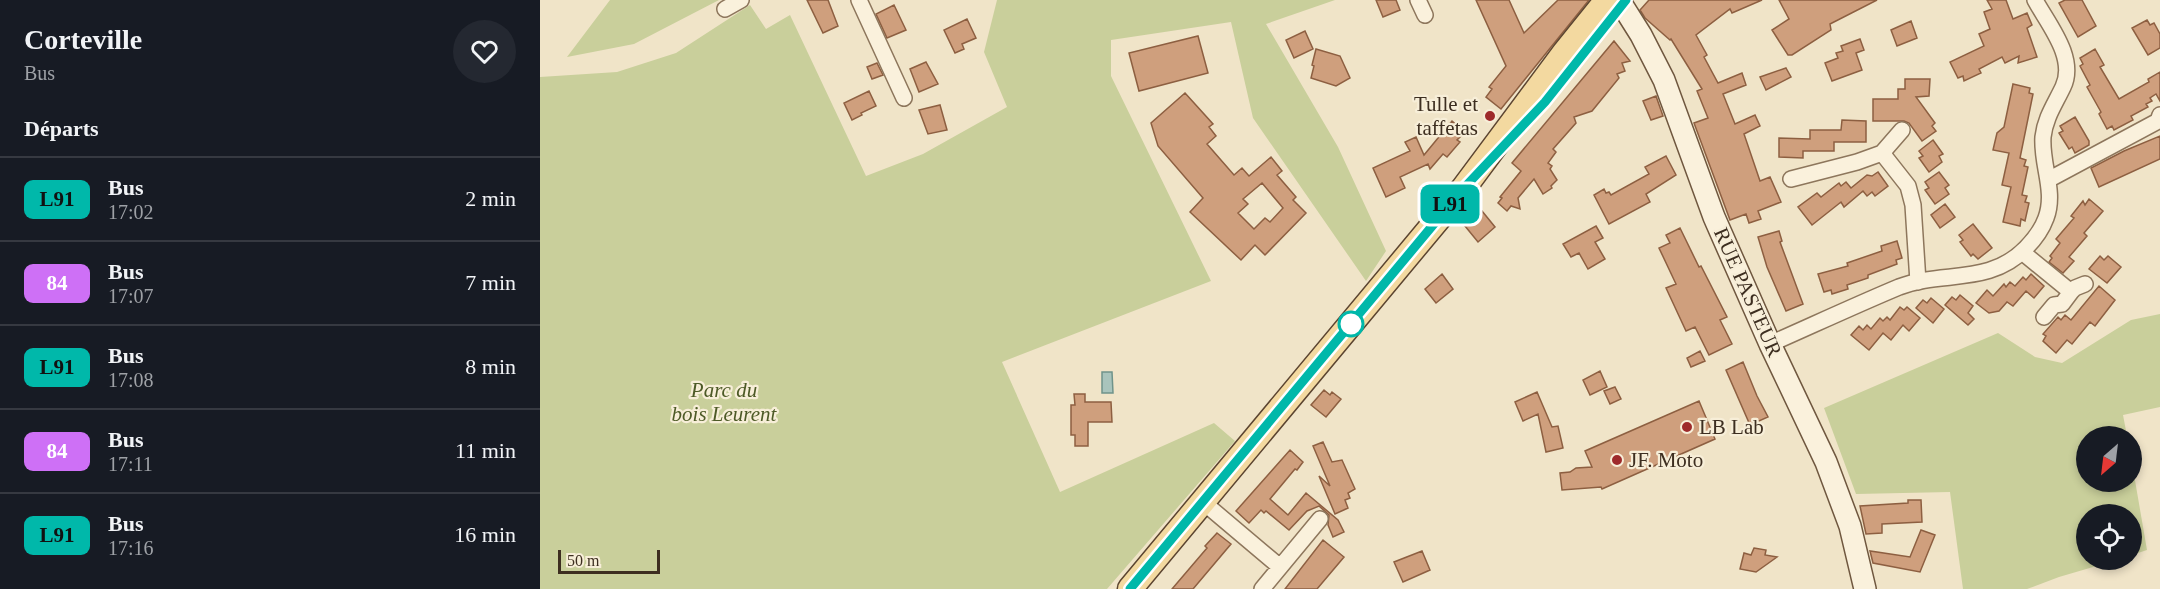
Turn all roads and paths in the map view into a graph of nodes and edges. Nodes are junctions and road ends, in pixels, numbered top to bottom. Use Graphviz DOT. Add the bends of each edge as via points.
graph roads {
  1 [pos="741,0"];
  2 [pos="859,0"];
  3 [pos="1418,0"];
  4 [pos="2035,0"];
  5 [pos="1618,1"];
  6 [pos="725,9"];
  7 [pos="1425,15"];
  8 [pos="904,98"];
  9 [pos="2160,115"];
  10 [pos="1902,130"];
  11 [pos="1882,153"];
  12 [pos="1791,179"];
  13 [pos="2048,180"];
  14 [pos="2022,252"];
  15 [pos="1918,282"];
  16 [pos="2085,284"];
  17 [pos="2071,292"];
  18 [pos="2044,317"];
  19 [pos="1770,344"];
  20 [pos="1203,502"];
  21 [pos="1320,519"];
  22 [pos="1280,567"];
  23 [pos="1130,589"];
  24 [pos="1262,589"];
  25 [pos="1865,589"];
  1 -- 6 [label="street"];
  2 -- 8 [label="street"];
  3 -- 7 [label="street"];
  4 -- 13 [label="street" via="2067,66 2066,82 2044,134"];
  5 -- 19 [label="main road, RUE PASTEUR" via="1664,80 1714,217"];
  5 -- 20 [label="main road" via="1540,107 1463,189"];
  9 -- 13 [label="street" via="2158,121"];
  10 -- 11 [label="street"];
  11 -- 12 [label="street"];
  11 -- 15 [label="street" via="1908,186 1913,205"];
  13 -- 14 [label="street" via="2046,218 2036,238"];
  14 -- 15 [label="street" via="1983,273"];
  14 -- 17 [label="street"];
  15 -- 19 [label="street"];
  16 -- 17 [label="street"];
  17 -- 18 [label="street"];
  19 -- 25 [label="main road, RUE PASTEUR" via="1841,499"];
  20 -- 22 [label="street"];
  20 -- 23 [label="main road"];
  21 -- 22 [label="street"];
  22 -- 24 [label="street"];
}
